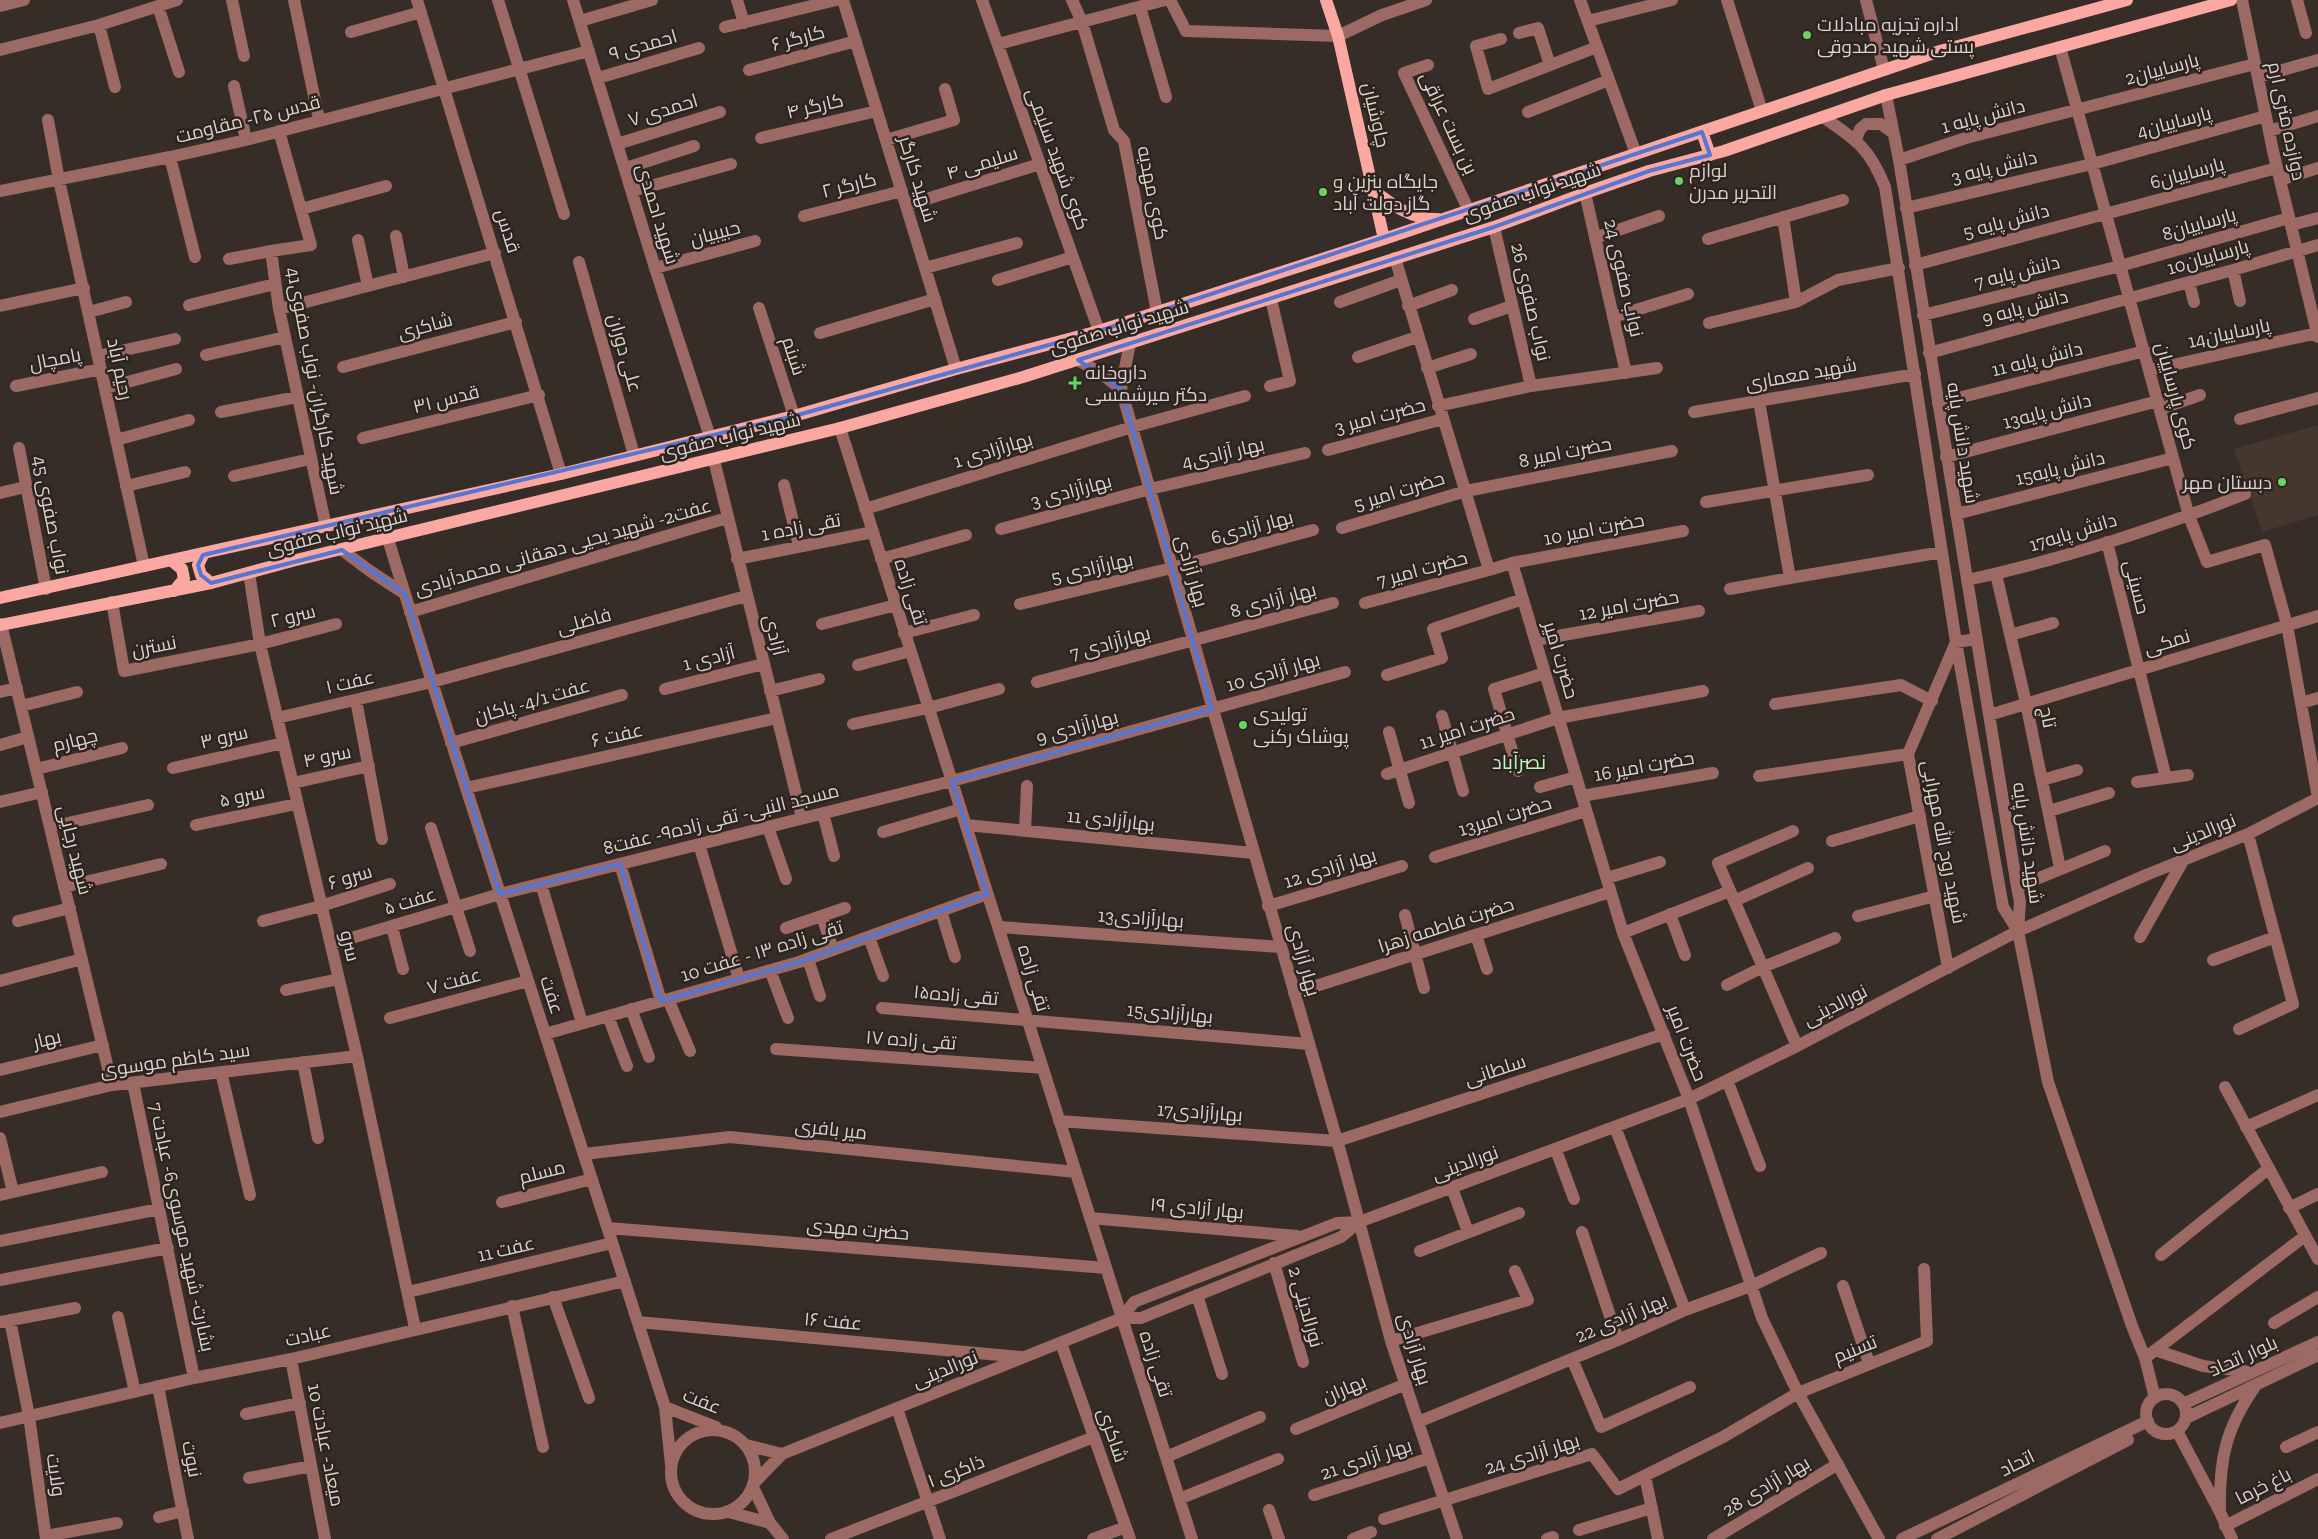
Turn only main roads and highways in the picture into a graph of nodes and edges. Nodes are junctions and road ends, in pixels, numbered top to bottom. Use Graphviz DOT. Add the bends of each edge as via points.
graph roads {
  1 [pos="1326,0"];
  2 [pos="2127,0"];
  3 [pos="2231,0"];
  4 [pos="1702,132"];
  5 [pos="1710,155"];
  6 [pos="1373,190"];
  7 [pos="1446,218"];
  8 [pos="1384,239"];
  9 [pos="203,555"];
  10 [pos="172,561"];
  11 [pos="211,583"];
  12 [pos="174,591"];
  13 [pos="0,598"];
  14 [pos="1,624"];
  1 -- 6 [label="main road, چاوشیان" via="1338,36"];
  2 -- 4 [label="main road, شهید نواب صفوی" via="1940,51"];
  3 -- 5 [label="main road, شهید نواب صفوی" via="1886,95"];
  4 -- 5 [label="main road"];
  4 -- 7 [label="main road, شهید نواب صفوی"];
  5 -- 11 [label="main road, شهید نواب صفوی" via="1649,171 1494,227 1078,360 840,428"];
  6 -- 7 [label="main road" via="1410,214 1428,219"];
  6 -- 8 [label="main road, چاوشیان"];
  7 -- 8 [label="main road, شهید نواب صفوی"];
  8 -- 9 [label="main road, شهید نواب صفوی" via="1099,331 794,416 561,474"];
  9 -- 10 [label="main road, شهید نواب صفوی"];
  9 -- 11 [label="main road" via="198,565 201,576"];
  10 -- 12 [label="main road" via="182,569 184,579"];
  10 -- 13 [label="main road, شهید نواب صفوی"];
  11 -- 12 [label="main road, شهید نواب صفوی"];
  12 -- 14 [label="main road, شهید نواب صفوی"];
}
